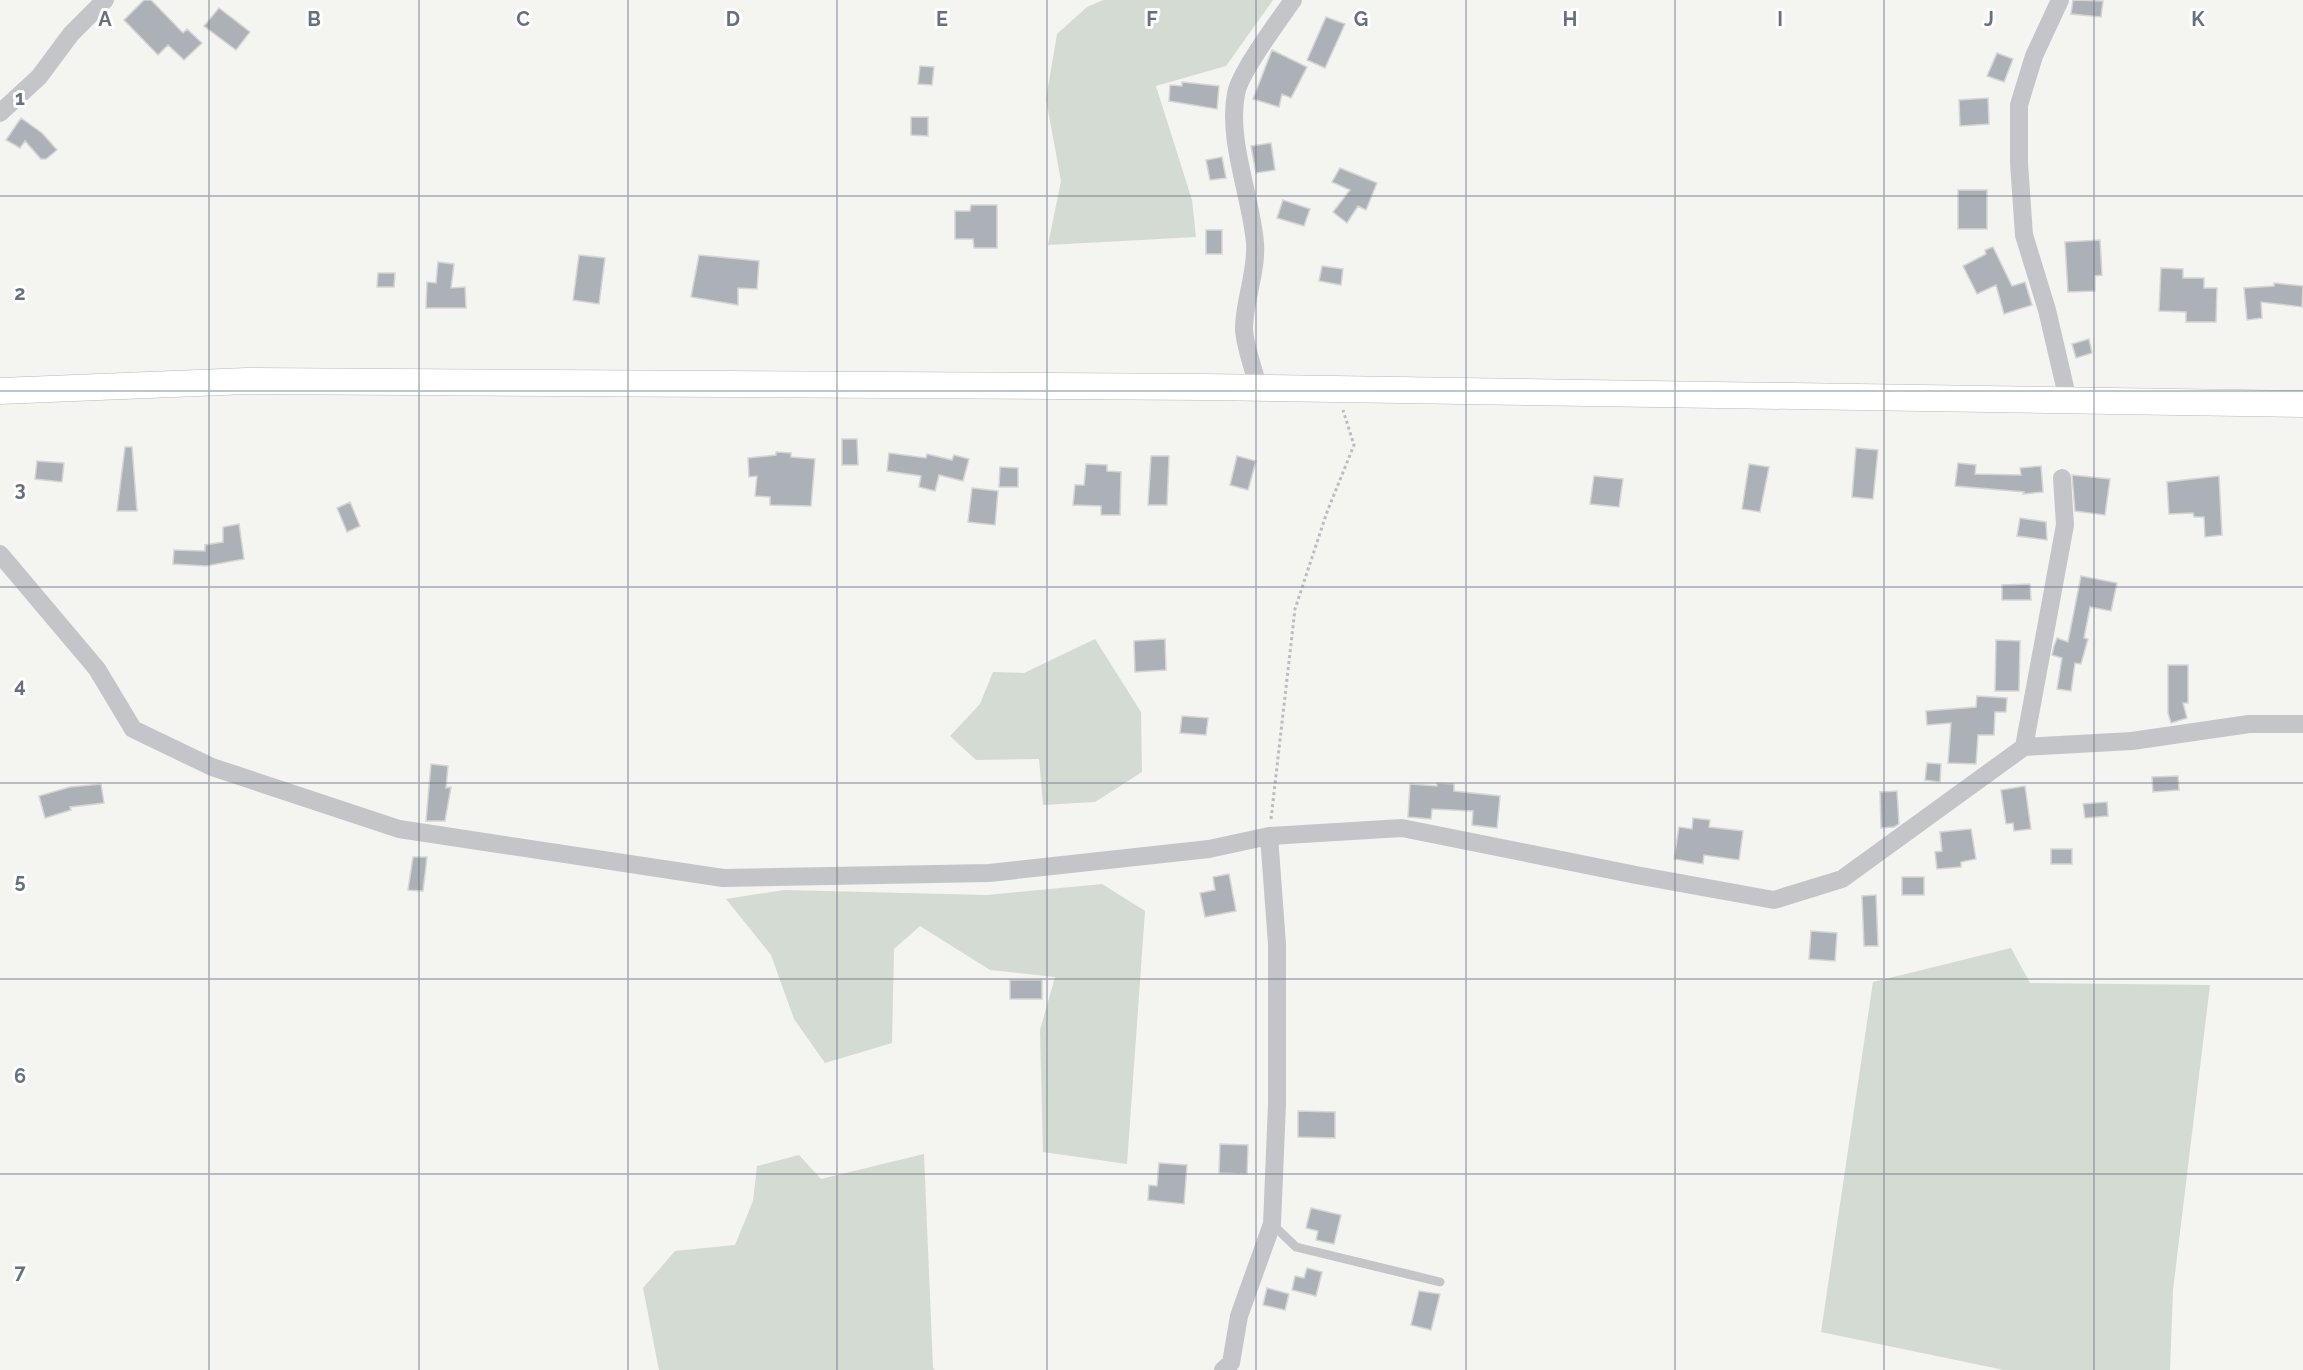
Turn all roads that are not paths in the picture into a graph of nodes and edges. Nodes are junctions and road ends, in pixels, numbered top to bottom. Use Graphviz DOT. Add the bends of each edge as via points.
graph roads {
  1 [pos="105,0"];
  2 [pos="1293,0"];
  3 [pos="2060,0"];
  4 [pos="0,113"];
  5 [pos="1258,387"];
  6 [pos="0,390"];
  7 [pos="2068,400"];
  8 [pos="2303,404"];
  9 [pos="2062,478"];
  10 [pos="0,554"];
  11 [pos="2303,724"];
  12 [pos="2025,747"];
  13 [pos="1269,836"];
  14 [pos="1272,1224"];
  15 [pos="1440,1282"];
  16 [pos="1223,1370"];
  1 -- 4 [label="street" via="71,34 39,77"];
  2 -- 5 [label="street" via="1236,93 1236,136 1255,246 1244,330"];
  3 -- 7 [label="street" via="2034,56 2019,105 2019,163 2024,235"];
  5 -- 6 [label="main road" via="247,381"];
  5 -- 7 [label="main road"];
  7 -- 8 [label="main road"];
  9 -- 12 [label="street" via="2065,525"];
  10 -- 13 [label="street" via="97,669 133,729 212,767 399,829 723,878 988,873 1209,849"];
  11 -- 12 [label="street" via="2249,724 2132,741"];
  12 -- 13 [label="street" via="1842,879 1774,900 1402,828"];
  13 -- 14 [label="street" via="1276,944 1277,1104"];
  14 -- 15 [label="lane" via="1296,1247"];
  14 -- 16 [label="street" via="1239,1316 1231,1363"];
}
